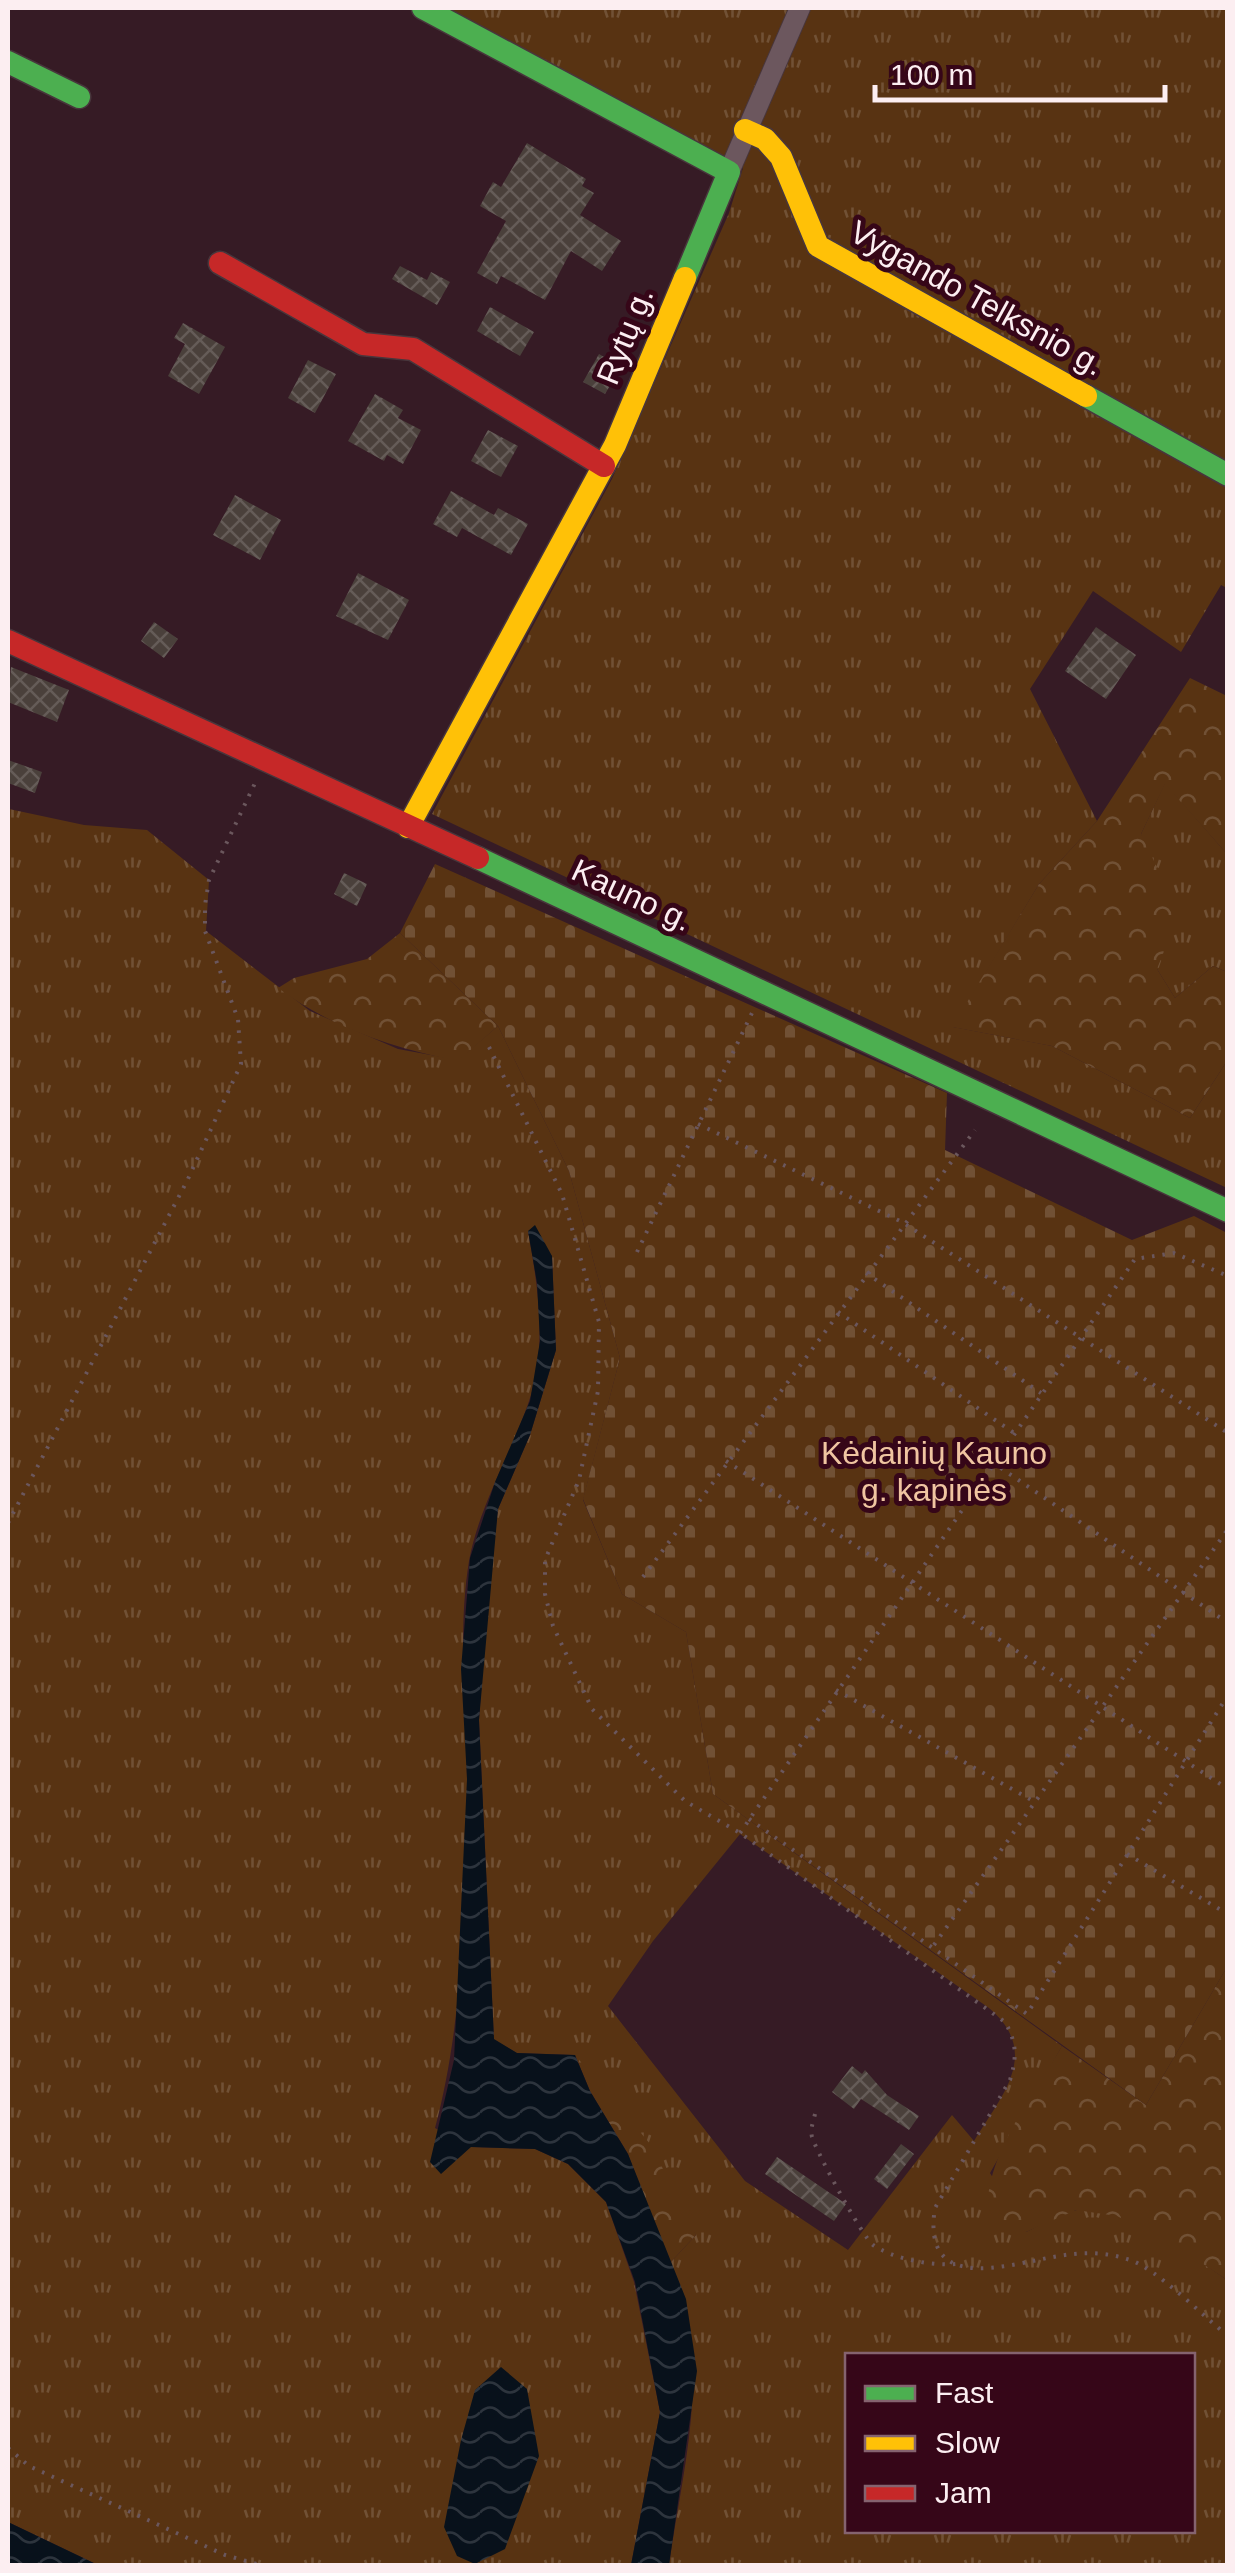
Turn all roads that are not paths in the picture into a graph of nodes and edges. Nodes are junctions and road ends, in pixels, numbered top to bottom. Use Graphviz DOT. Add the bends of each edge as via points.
graph roads {
  1 [pos="423,8"];
  2 [pos="800,8"];
  3 [pos="8,62"];
  4 [pos="79,97"];
  5 [pos="745,130"];
  6 [pos="729,172"];
  7 [pos="220,263"];
  8 [pos="604,466"];
  9 [pos="1228,475"];
  10 [pos="8,641"];
  11 [pos="408,827"];
  12 [pos="1228,1211"];
  1 -- 6 [label="street"];
  2 -- 5 [label="street"];
  3 -- 4 [label="street"];
  5 -- 6 [label="street"];
  5 -- 9 [label="street, Vygando Telksnio g." via="782,158 818,246"];
  6 -- 8 [label="street, Rytų g."];
  7 -- 8 [label="street" via="363,344 413,348"];
  8 -- 11 [label="street, Rytų g."];
  10 -- 11 [label="street, Kauno g."];
  11 -- 12 [label="street, Kauno g."];
}
